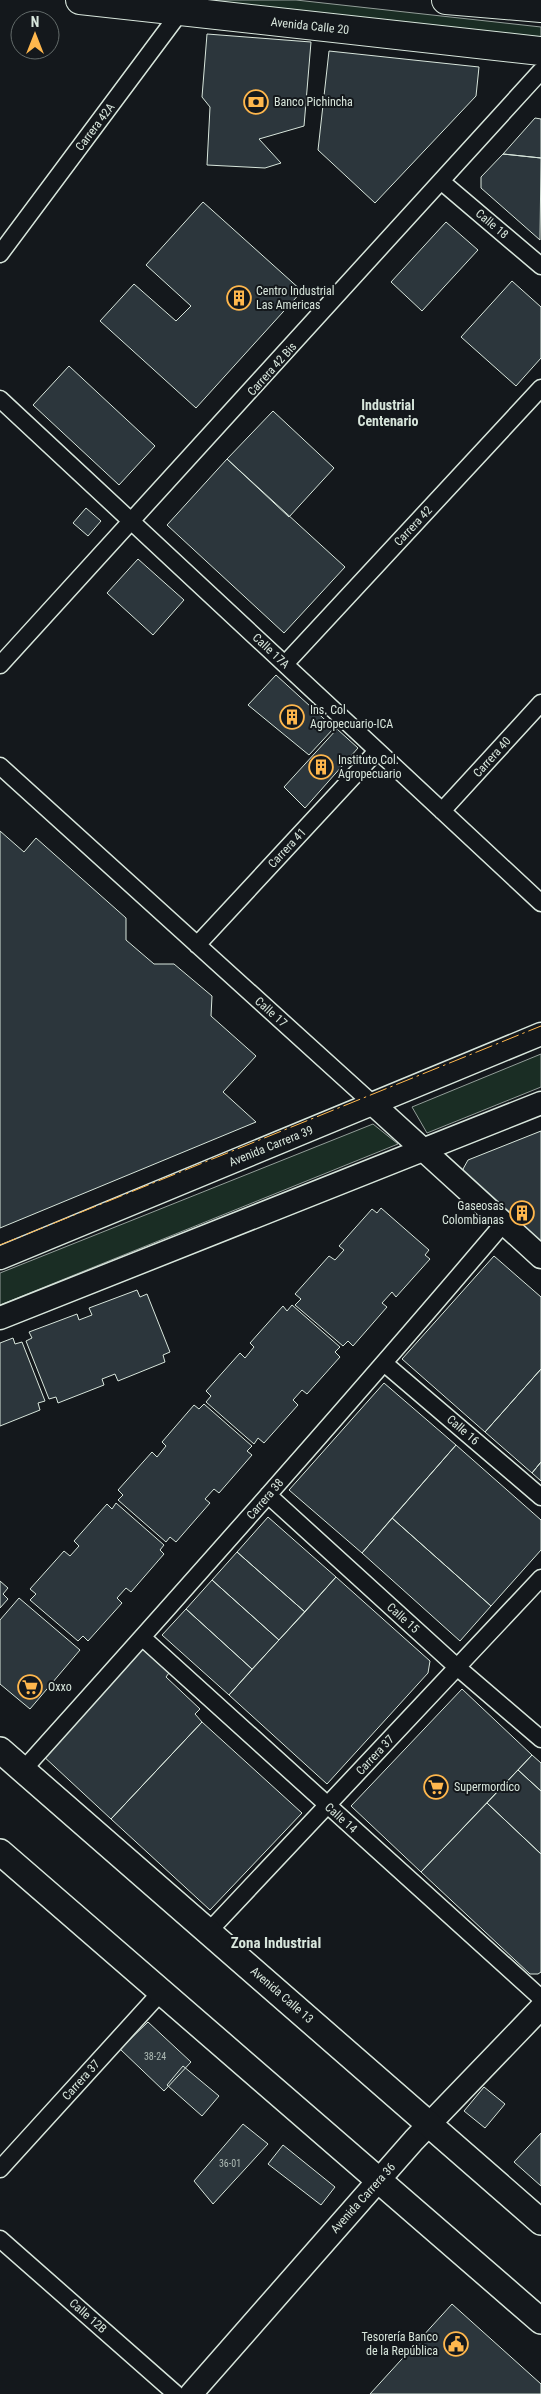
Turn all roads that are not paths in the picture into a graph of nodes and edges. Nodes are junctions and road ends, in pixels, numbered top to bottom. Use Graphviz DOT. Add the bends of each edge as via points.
graph roads {
  1 [pos="80,0"];
  2 [pos="446,0"];
  3 [pos="185,6"];
  4 [pos="541,8"];
  5 [pos="541,51"];
  6 [pos="541,71"];
  7 [pos="442,182"];
  8 [pos="0,254"];
  9 [pos="538,262"];
  10 [pos="541,388"];
  11 [pos="0,399"];
  12 [pos="132,522"];
  13 [pos="285,664"];
  14 [pos="0,665"];
  15 [pos="541,703"];
  16 [pos="377,751"];
  17 [pos="0,766"];
  18 [pos="442,812"];
  19 [pos="541,904"];
  20 [pos="197,945"];
  21 [pos="541,1034"];
  22 [pos="541,1103"];
  23 [pos="373,1104"];
  24 [pos="423,1150"];
  25 [pos="503,1224"];
  26 [pos="541,1257"];
  27 [pos="0,1258"];
  28 [pos="0,1318"];
  29 [pos="384,1363"];
  30 [pos="268,1495"];
  31 [pos="541,1497"];
  32 [pos="541,1578"];
  33 [pos="142,1638"];
  34 [pos="457,1668"];
  35 [pos="541,1739"];
  36 [pos="0,1750"];
  37 [pos="23,1770"];
  38 [pos="327,1806"];
  39 [pos="0,1852"];
  40 [pos="209,1931"];
  41 [pos="162,1991"];
  42 [pos="541,1998"];
  43 [pos="541,2008"];
  44 [pos="430,2123"];
  45 [pos="0,2170"];
  46 [pos="379,2179"];
  47 [pos="541,2222"];
  48 [pos="0,2239"];
  49 [pos="541,2321"];
  50 [pos="176,2394"];
  51 [pos="191,2394"];
  1 -- 3 [label="highway, Avenida Calle 20"];
  2 -- 4 [label="highway"];
  3 -- 5 [label="highway, Avenida Calle 20"];
  3 -- 8 [label="street, Carrera 42A"];
  6 -- 7 [label="street, Carrera 42 Bis"];
  7 -- 9 [label="street, Calle 18"];
  7 -- 12 [label="street, Carrera 42 Bis"];
  10 -- 13 [label="street, Carrera 42"];
  11 -- 12 [label="street, Calle 17A"];
  12 -- 13 [label="street, Calle 17A"];
  12 -- 14 [label="street, Carrera 42 Bis"];
  13 -- 16 [label="street, Calle 17A"];
  15 -- 18 [label="street, Carrera 40"];
  16 -- 18 [label="street, Calle 17A"];
  16 -- 20 [label="street, Carrera 41"];
  17 -- 20 [label="street, Calle 17"];
  18 -- 19 [label="street, Calle 17A"];
  20 -- 23 [label="street, Calle 17"];
  21 -- 23 [label="street, Avenida Carrera 39"];
  22 -- 24 [label="street"];
  23 -- 24 [label="street, Calle 17"];
  23 -- 27 [label="street, Avenida Carrera 39"];
  24 -- 25 [label="street, Calle 17"];
  24 -- 28 [label="street"];
  25 -- 26 [label="street, Calle 17"];
  25 -- 29 [label="street, Carrera 38"];
  29 -- 30 [label="street, Carrera 38"];
  29 -- 31 [label="street, Calle 16"];
  30 -- 33 [label="street, Carrera 38"];
  30 -- 34 [label="street, Calle 15"];
  32 -- 34 [label="street, Carrera 37"];
  33 -- 37 [label="street, Carrera 38"];
  33 -- 38 [label="street, Calle 14"];
  34 -- 35 [label="street, Calle 15"];
  34 -- 38 [label="street, Carrera 37"];
  36 -- 37 [label="main road, Avenida Calle 13"];
  37 -- 40 [label="main road, Avenida Calle 13"];
  38 -- 40 [label="street, Carrera 37"];
  38 -- 42 [label="street, Calle 14"];
  39 -- 41 [label="main road"];
  40 -- 44 [label="main road, Avenida Calle 13"];
  41 -- 45 [label="street, Carrera 37"];
  41 -- 46 [label="main road"];
  43 -- 44 [label="street, Avenida Carrera 36"];
  44 -- 46 [label="street, Avenida Carrera 36"];
  44 -- 47 [label="main road, Avenida Calle 13"];
  46 -- 49 [label="main road"];
  46 -- 51 [label="street, Avenida Carrera 36"];
  48 -- 50 [label="street, Calle 12B"];
}
